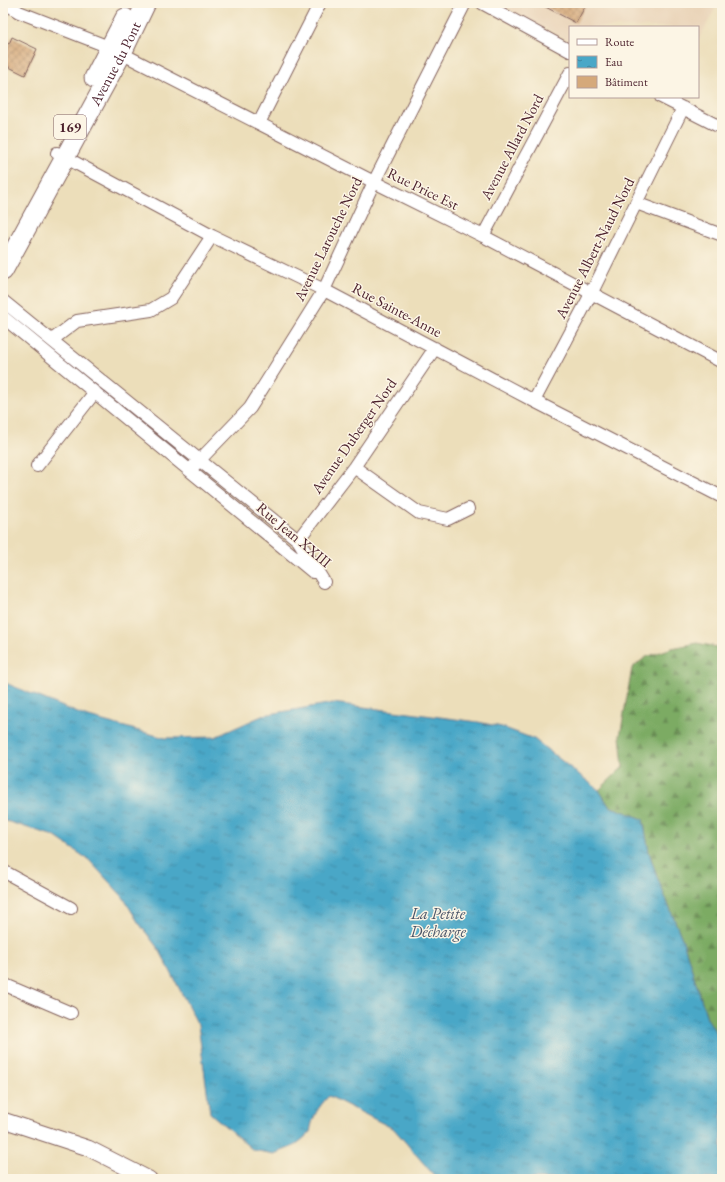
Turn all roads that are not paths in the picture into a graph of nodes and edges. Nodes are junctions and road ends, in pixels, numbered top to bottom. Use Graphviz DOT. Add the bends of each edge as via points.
graph roads {
  1 [pos="5,3"];
  2 [pos="134,3"];
  3 [pos="146,3"];
  4 [pos="320,3"];
  5 [pos="465,3"];
  6 [pos="482,3"];
  7 [pos="116,50"];
  8 [pos="569,50"];
  9 [pos="569,75"];
  10 [pos="663,98"];
  11 [pos="683,108"];
  12 [pos="259,123"];
  13 [pos="722,128"];
  14 [pos="61,155"];
  15 [pos="374,182"];
  16 [pos="636,203"];
  17 [pos="722,235"];
  18 [pos="212,236"];
  19 [pos="483,236"];
  20 [pos="3,250"];
  21 [pos="3,271"];
  22 [pos="324,290"];
  23 [pos="591,294"];
  24 [pos="3,301"];
  25 [pos="3,317"];
  26 [pos="52,340"];
  27 [pos="435,348"];
  28 [pos="722,362"];
  29 [pos="95,392"];
  30 [pos="534,401"];
  31 [pos="199,459"];
  32 [pos="37,466"];
  33 [pos="354,467"];
  34 [pos="190,470"];
  35 [pos="722,497"];
  36 [pos="468,509"];
  37 [pos="298,540"];
  38 [pos="3,871"];
  39 [pos="71,908"];
  40 [pos="3,984"];
  41 [pos="71,1013"];
  42 [pos="3,1120"];
  43 [pos="149,1179"];
  1 -- 7 [label="street, Rue Price Est" via="19,12"];
  2 -- 7 [label="main road, Avenue du Pont / 169"];
  3 -- 7 [label="main road, Avenue du Pont"];
  4 -- 12 [label="street"];
  5 -- 15 [label="street, Avenue Larouche Nord"];
  6 -- 8 [label="street"];
  7 -- 12 [label="street, Rue Price Est"];
  7 -- 14 [label="main road, Avenue du Pont / 169"];
  9 -- 19 [label="street, Avenue Allard Nord"];
  10 -- 11 [label="street"];
  11 -- 13 [label="street"];
  11 -- 16 [label="street, Avenue Albert-Naud Nord"];
  12 -- 15 [label="street, Rue Price Est"];
  14 -- 18 [label="street, Rue Sainte-Anne"];
  14 -- 20 [label="main road, Avenue du Pont / 169"];
  14 -- 21 [label="main road, Avenue du Pont"];
  15 -- 19 [label="street, Rue Price Est"];
  15 -- 22 [label="street, Avenue Larouche Nord"];
  16 -- 17 [label="street"];
  16 -- 23 [label="street, Avenue Albert-Naud Nord"];
  18 -- 22 [label="street, Rue Sainte-Anne"];
  18 -- 26 [label="street" via="171,298 151,310 77,322"];
  19 -- 23 [label="street, Rue Price Est"];
  22 -- 27 [label="street, Rue Sainte-Anne"];
  22 -- 31 [label="street, Avenue Larouche Nord" via="250,408"];
  23 -- 28 [label="street, Rue Price Est"];
  23 -- 30 [label="street, Avenue Albert-Naud Nord"];
  24 -- 26 [label="street, Rue Jean XXIII"];
  25 -- 29 [label="street, Rue Jean XXIII"];
  26 -- 31 [label="street, Rue Jean XXIII"];
  27 -- 30 [label="street, Rue Sainte-Anne"];
  27 -- 33 [label="street, Avenue Duberger Nord"];
  29 -- 32 [label="street"];
  29 -- 34 [label="street, Rue Jean XXIII"];
  30 -- 35 [label="street, Rue Sainte-Anne"];
  31 -- 34 [label="street, Avenue Larouche Nord"];
  31 -- 37 [label="street, Rue Jean XXIII"];
  33 -- 36 [label="street" via="420,513 448,519"];
  33 -- 37 [label="street, Avenue Duberger Nord"];
  34 -- 37 [label="street, Rue Jean XXIII" via="324,582"];
  38 -- 39 [label="street"];
  40 -- 41 [label="street"];
  42 -- 43 [label="street" via="88,1148"];
}
